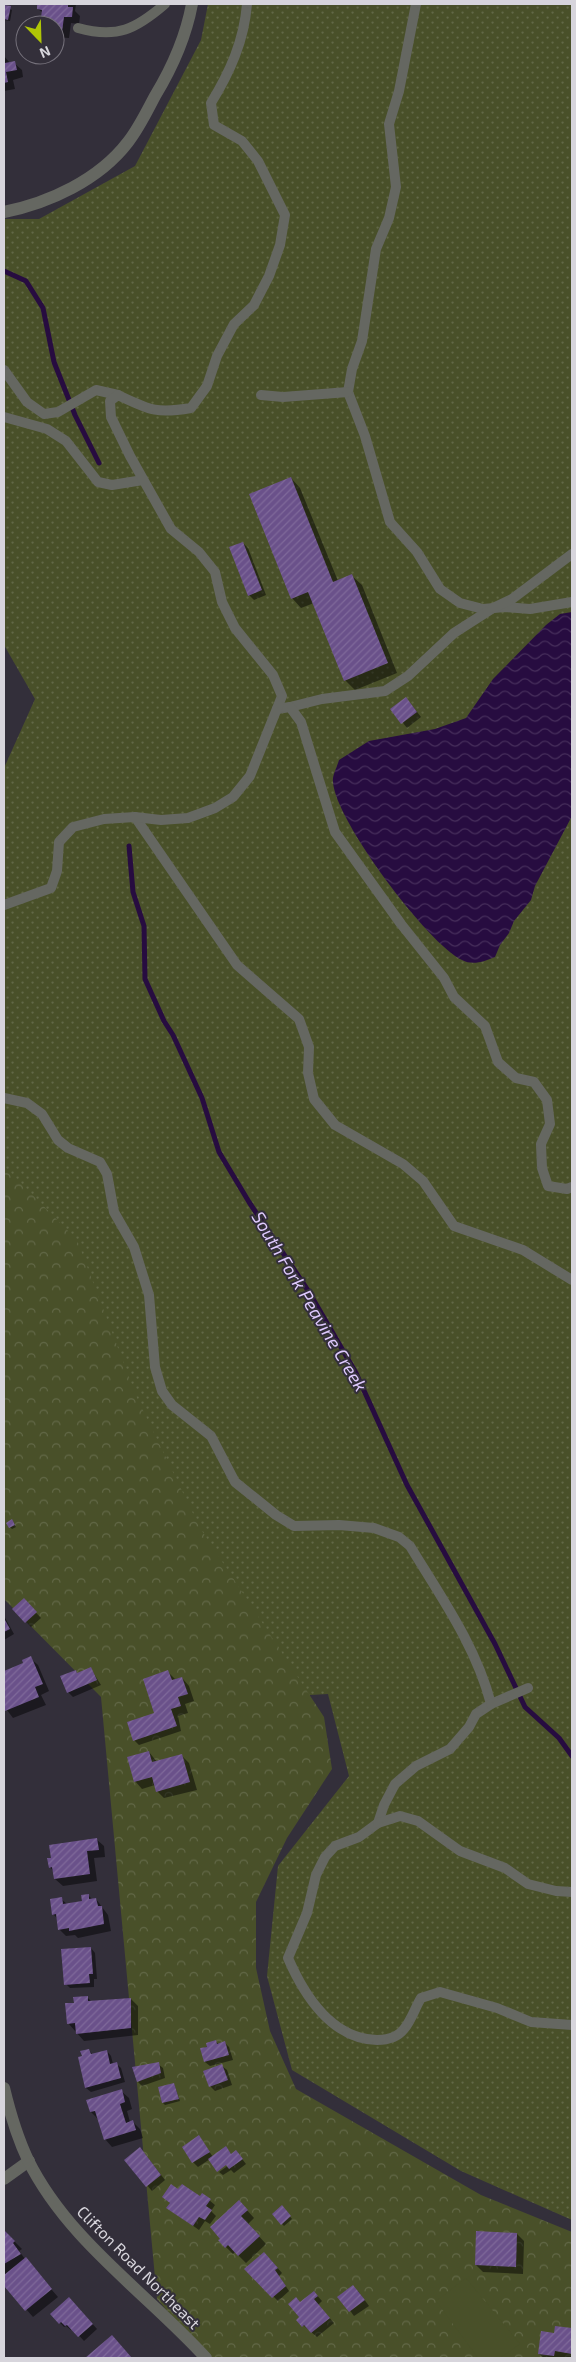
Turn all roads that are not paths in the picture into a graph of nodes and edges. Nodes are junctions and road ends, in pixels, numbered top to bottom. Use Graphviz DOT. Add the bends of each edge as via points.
graph roads {
  1 [pos="165,4"];
  2 [pos="192,4"];
  3 [pos="247,4"];
  4 [pos="416,4"];
  5 [pos="78,28"];
  6 [pos="4,212"];
  7 [pos="4,370"];
  8 [pos="348,392"];
  9 [pos="118,395"];
  10 [pos="261,395"];
  11 [pos="4,417"];
  12 [pos="143,480"];
  13 [pos="572,554"];
  14 [pos="572,602"];
  15 [pos="493,608"];
  16 [pos="290,707"];
  17 [pos="276,709"];
  18 [pos="135,817"];
  19 [pos="4,904"];
  20 [pos="4,1098"];
  21 [pos="572,1186"];
  22 [pos="572,1280"];
  23 [pos="528,1688"];
  24 [pos="491,1704"];
  25 [pos="378,1823"];
  26 [pos="572,1892"];
  27 [pos="572,2025"];
  28 [pos="4,2088"];
  29 [pos="29,2161"];
  30 [pos="4,2179"];
  31 [pos="206,2358"];
  1 -- 5 [label="lane" via="129,30 110,32"];
  2 -- 6 [label="street" via="171,69 128,142 68,192 30,207"];
  3 -- 9 [label="lane" via="245,28 238,50 211,103 214,124 242,141 258,161 285,215 280,245 254,305 234,324 217,356 207,386 191,408 165,413"];
  4 -- 8 [label="lane" via="389,124 396,187 389,218 376,249 362,341"];
  7 -- 9 [label="lane" via="27,402 44,414 58,412 96,390"];
  8 -- 10 [label="lane" via="283,397"];
  8 -- 15 [label="lane" via="365,436 390,522 417,552 440,589 460,603"];
  9 -- 12 [label="lane" via="110,401 111,417"];
  11 -- 12 [label="lane" via="47,429 66,441 98,482 112,484"];
  12 -- 17 [label="lane" via="171,529 215,572 222,602 235,628 273,675 282,696"];
  13 -- 15 [label="lane" via="530,587"];
  14 -- 15 [label="lane" via="530,609"];
  15 -- 16 [label="lane" via="454,633 408,676 384,691 322,699"];
  16 -- 17 [label="lane"];
  16 -- 21 [label="lane" via="301,722 335,832 444,978 454,997 485,1026 498,1062 516,1078 534,1082 547,1100 550,1124 542,1144 542,1168 548,1186 567,1189"];
  17 -- 18 [label="lane" via="250,776 233,797 188,818 161,820"];
  18 -- 19 [label="lane" via="104,818 73,827 59,842 51,888"];
  18 -- 22 [label="lane" via="237,964 299,1019 309,1047 308,1073 314,1099 335,1125 422,1181 454,1226 522,1250"];
  20 -- 24 [label="lane" via="27,1103 42,1114 58,1140 100,1162 107,1174 114,1212 134,1247 149,1295 154,1367 162,1391 172,1405 211,1436 235,1482 294,1526 374,1528 399,1537 410,1546 470,1645 484,1675"];
  23 -- 24 [label="lane"];
  24 -- 25 [label="lane" via="476,1714 450,1748 416,1766 394,1784"];
  25 -- 26 [label="lane" via="400,1816 418,1821 460,1851 506,1868 528,1884 556,1892"];
  25 -- 27 [label="lane" via="359,1837 335,1846 326,1857 316,1875 307,1913 288,1958 298,1982 330,2022 368,2040 390,2040 404,2029 421,1998 440,1992 497,2008 531,2022"];
  28 -- 29 [label="street, Clifton Road Northeast" via="18,2138"];
  29 -- 30 [label="street"];
  29 -- 31 [label="street, Clifton Road Northeast" via="79,2233"];
}
